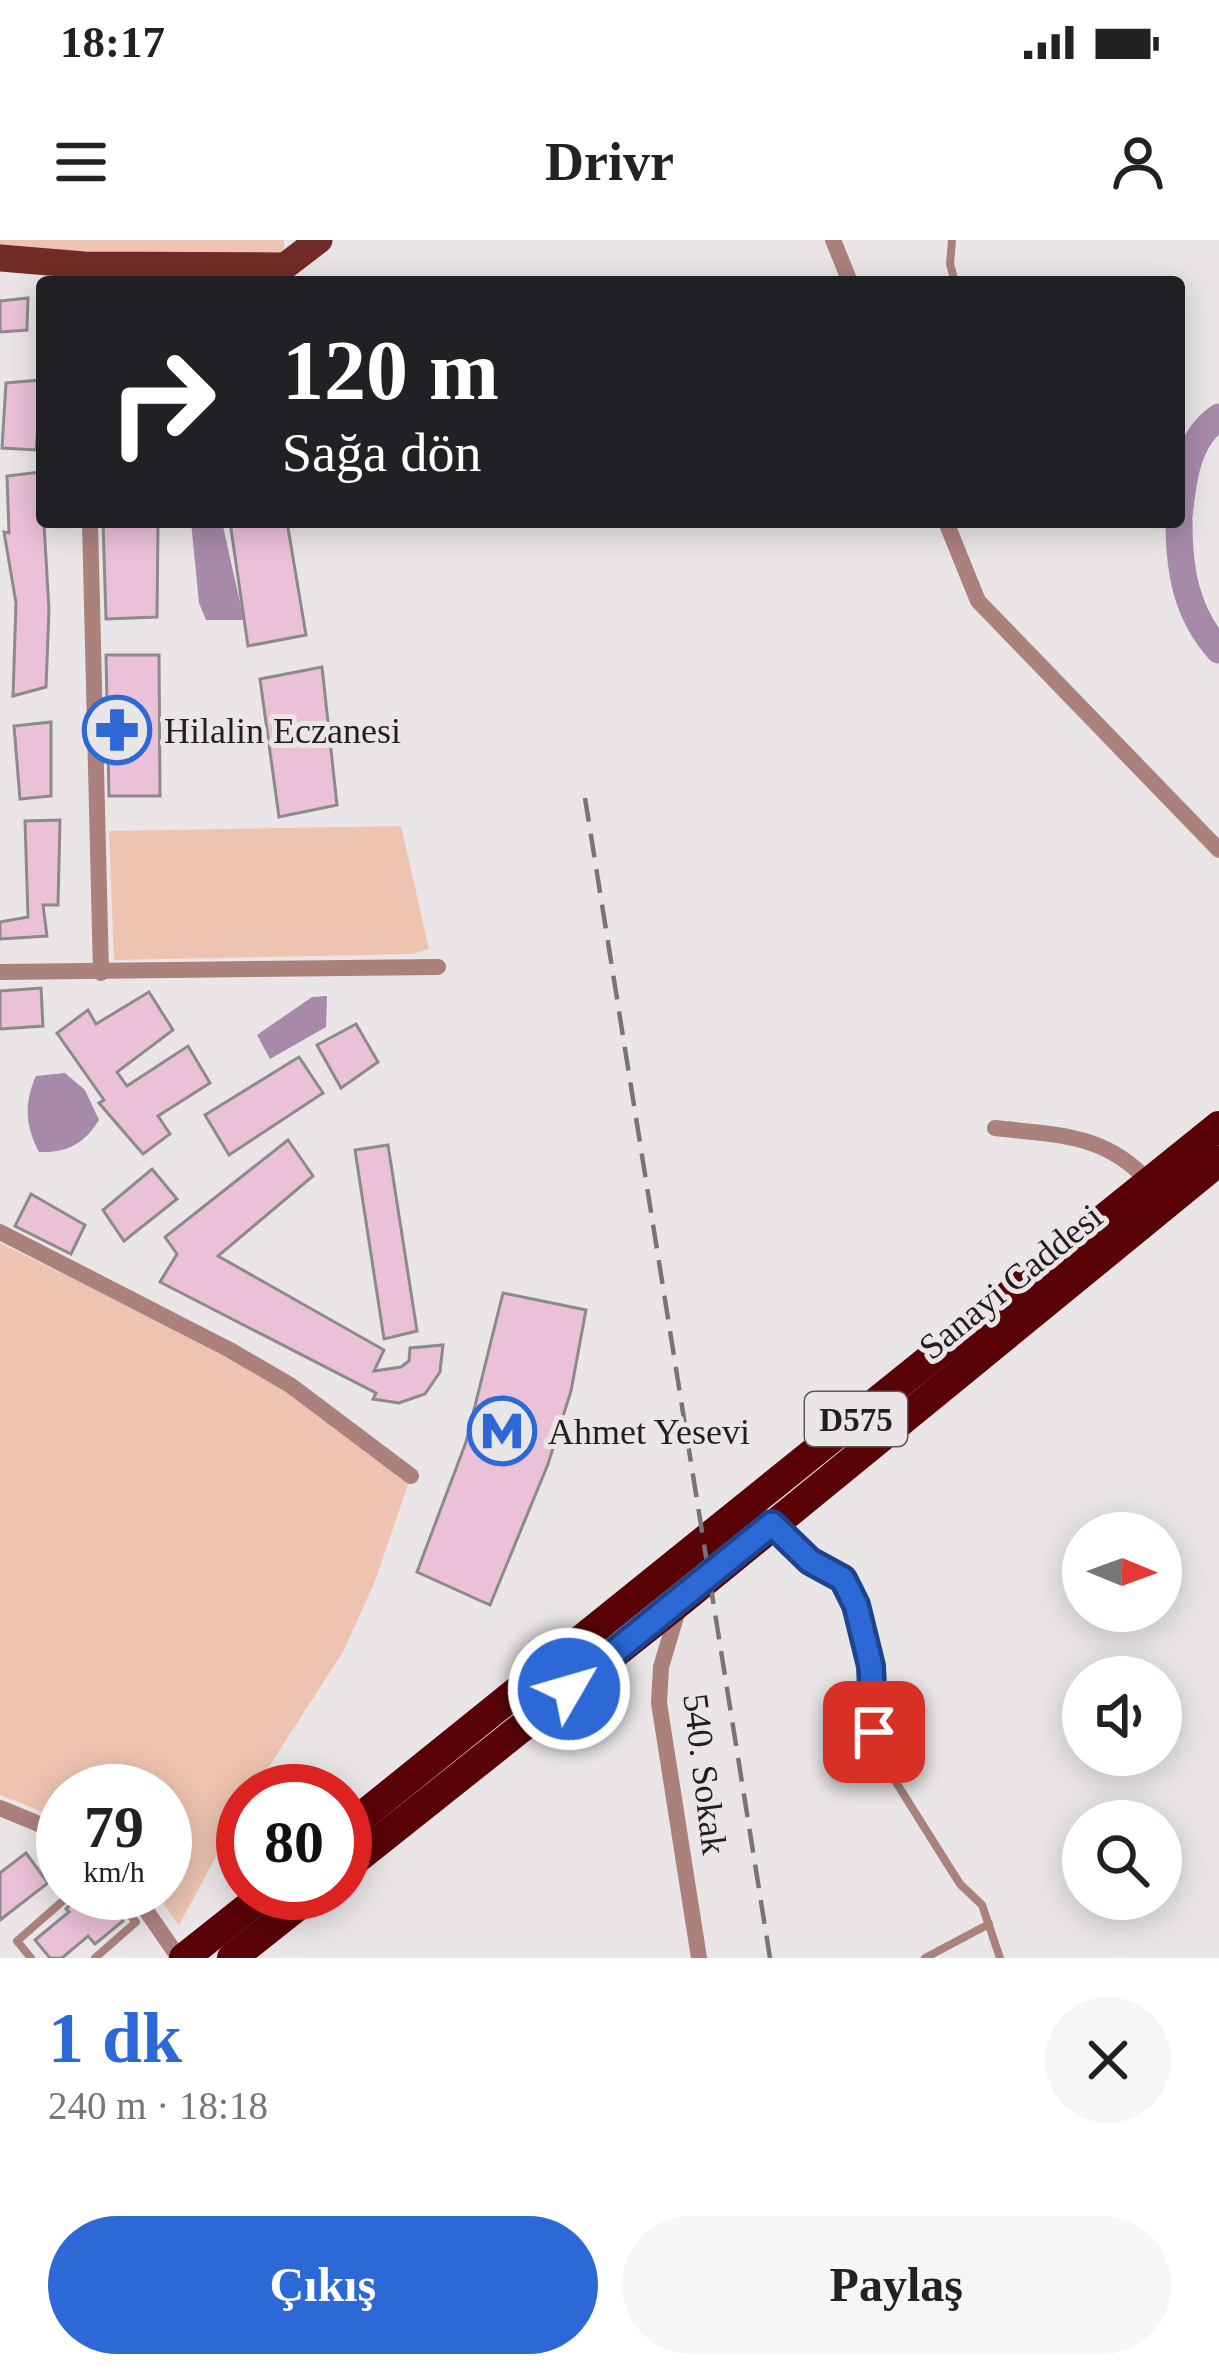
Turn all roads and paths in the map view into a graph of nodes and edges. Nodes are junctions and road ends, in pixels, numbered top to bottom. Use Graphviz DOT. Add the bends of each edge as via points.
graph roads {
  1 [pos="319,240"];
  2 [pos="833,240"];
  3 [pos="952,240"];
  4 [pos="0,258"];
  5 [pos="85,274"];
  6 [pos="848,276"];
  7 [pos="953,276"];
  8 [pos="90,528"];
  9 [pos="948,528"];
  10 [pos="1219,850"];
  11 [pos="438,967"];
  12 [pos="0,972"];
  13 [pos="101,973"];
  14 [pos="1219,1126"];
  15 [pos="995,1128"];
  16 [pos="1219,1161"];
  17 [pos="1149,1182"];
  18 [pos="0,1232"];
  19 [pos="411,1476"];
  20 [pos="772,1524"];
  21 [pos="682,1600"];
  22 [pos="0,1808"];
  23 [pos="372,1808"];
  24 [pos="36,1823"];
  25 [pos="372,1847"];
  26 [pos="42,1920"];
  27 [pos="134,1920"];
  28 [pos="154,1920"];
  29 [pos="231,1920"];
  30 [pos="280,1920"];
  31 [pos="988,1924"];
  32 [pos="102,1956"];
  33 [pos="31,1958"];
  34 [pos="182,1958"];
  35 [pos="232,1958"];
  36 [pos="699,1958"];
  37 [pos="925,1958"];
  38 [pos="1000,1958"];
  1 -- 5 [label="main road" via="285,266"];
  2 -- 6 [label="street"];
  3 -- 7 [label="lane"];
  4 -- 5 [label="main road"];
  8 -- 13 [label="street"];
  9 -- 10 [label="street" via="978,601"];
  11 -- 13 [label="street"];
  12 -- 13 [label="street"];
  14 -- 17 [label="highway, Sanayi Caddesi / D575"];
  15 -- 17 [label="street" via="1077,1137 1128,1159"];
  16 -- 20 [label="highway, Sanayi Caddesi / D575"];
  17 -- 23 [label="highway, Sanayi Caddesi / D575"];
  18 -- 19 [label="street" via="290,1385"];
  20 -- 21 [label="highway, Sanayi Caddesi / D575"];
  20 -- 31 [label="lane" via="843,1579 871,1666 875,1749"];
  21 -- 25 [label="highway, Sanayi Caddesi"];
  21 -- 36 [label="street, 540. Sokak" via="659,1703"];
  22 -- 24 [label="street"];
  26 -- 33 [label="lane" via="17,1942"];
  27 -- 32 [label="lane"];
  28 -- 34 [label="street"];
  29 -- 34 [label="highway"];
  30 -- 35 [label="highway"];
  31 -- 37 [label="lane"];
  31 -- 38 [label="lane"];
}
